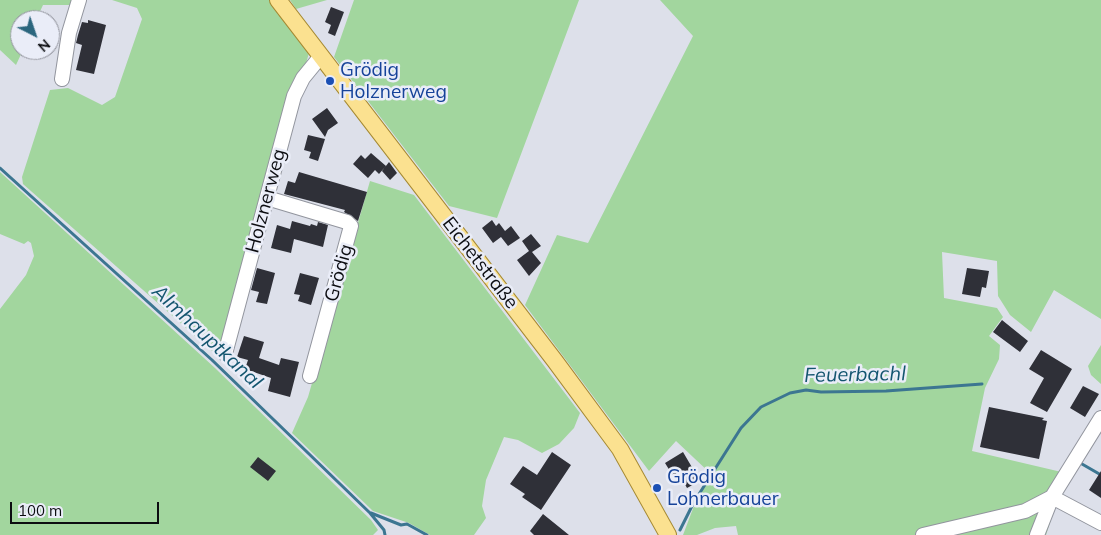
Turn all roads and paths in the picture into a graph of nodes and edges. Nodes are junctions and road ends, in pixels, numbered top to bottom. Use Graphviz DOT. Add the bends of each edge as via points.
graph roads {
  1 [pos="80,0"];
  2 [pos="278,0"];
  3 [pos="321,56"];
  4 [pos="62,78"];
  5 [pos="267,198"];
  6 [pos="225,354"];
  7 [pos="310,376"];
  8 [pos="1101,418"];
  9 [pos="1052,497"];
  10 [pos="1101,523"];
  11 [pos="668,535"];
  12 [pos="923,535"];
  13 [pos="1037,535"];
  1 -- 4 [label="street" via="69,33"];
  2 -- 3 [label="main road, Eichetstraße"];
  3 -- 5 [label="street, Holznerweg" via="303,78 294,96"];
  3 -- 11 [label="main road, Eichetstraße" via="620,449"];
  5 -- 6 [label="street, Holznerweg"];
  5 -- 7 [label="street, Grödig" via="347,222 351,226"];
  8 -- 9 [label="street"];
  9 -- 10 [label="street"];
  9 -- 12 [label="street" via="1025,511"];
  9 -- 13 [label="street"];
}
